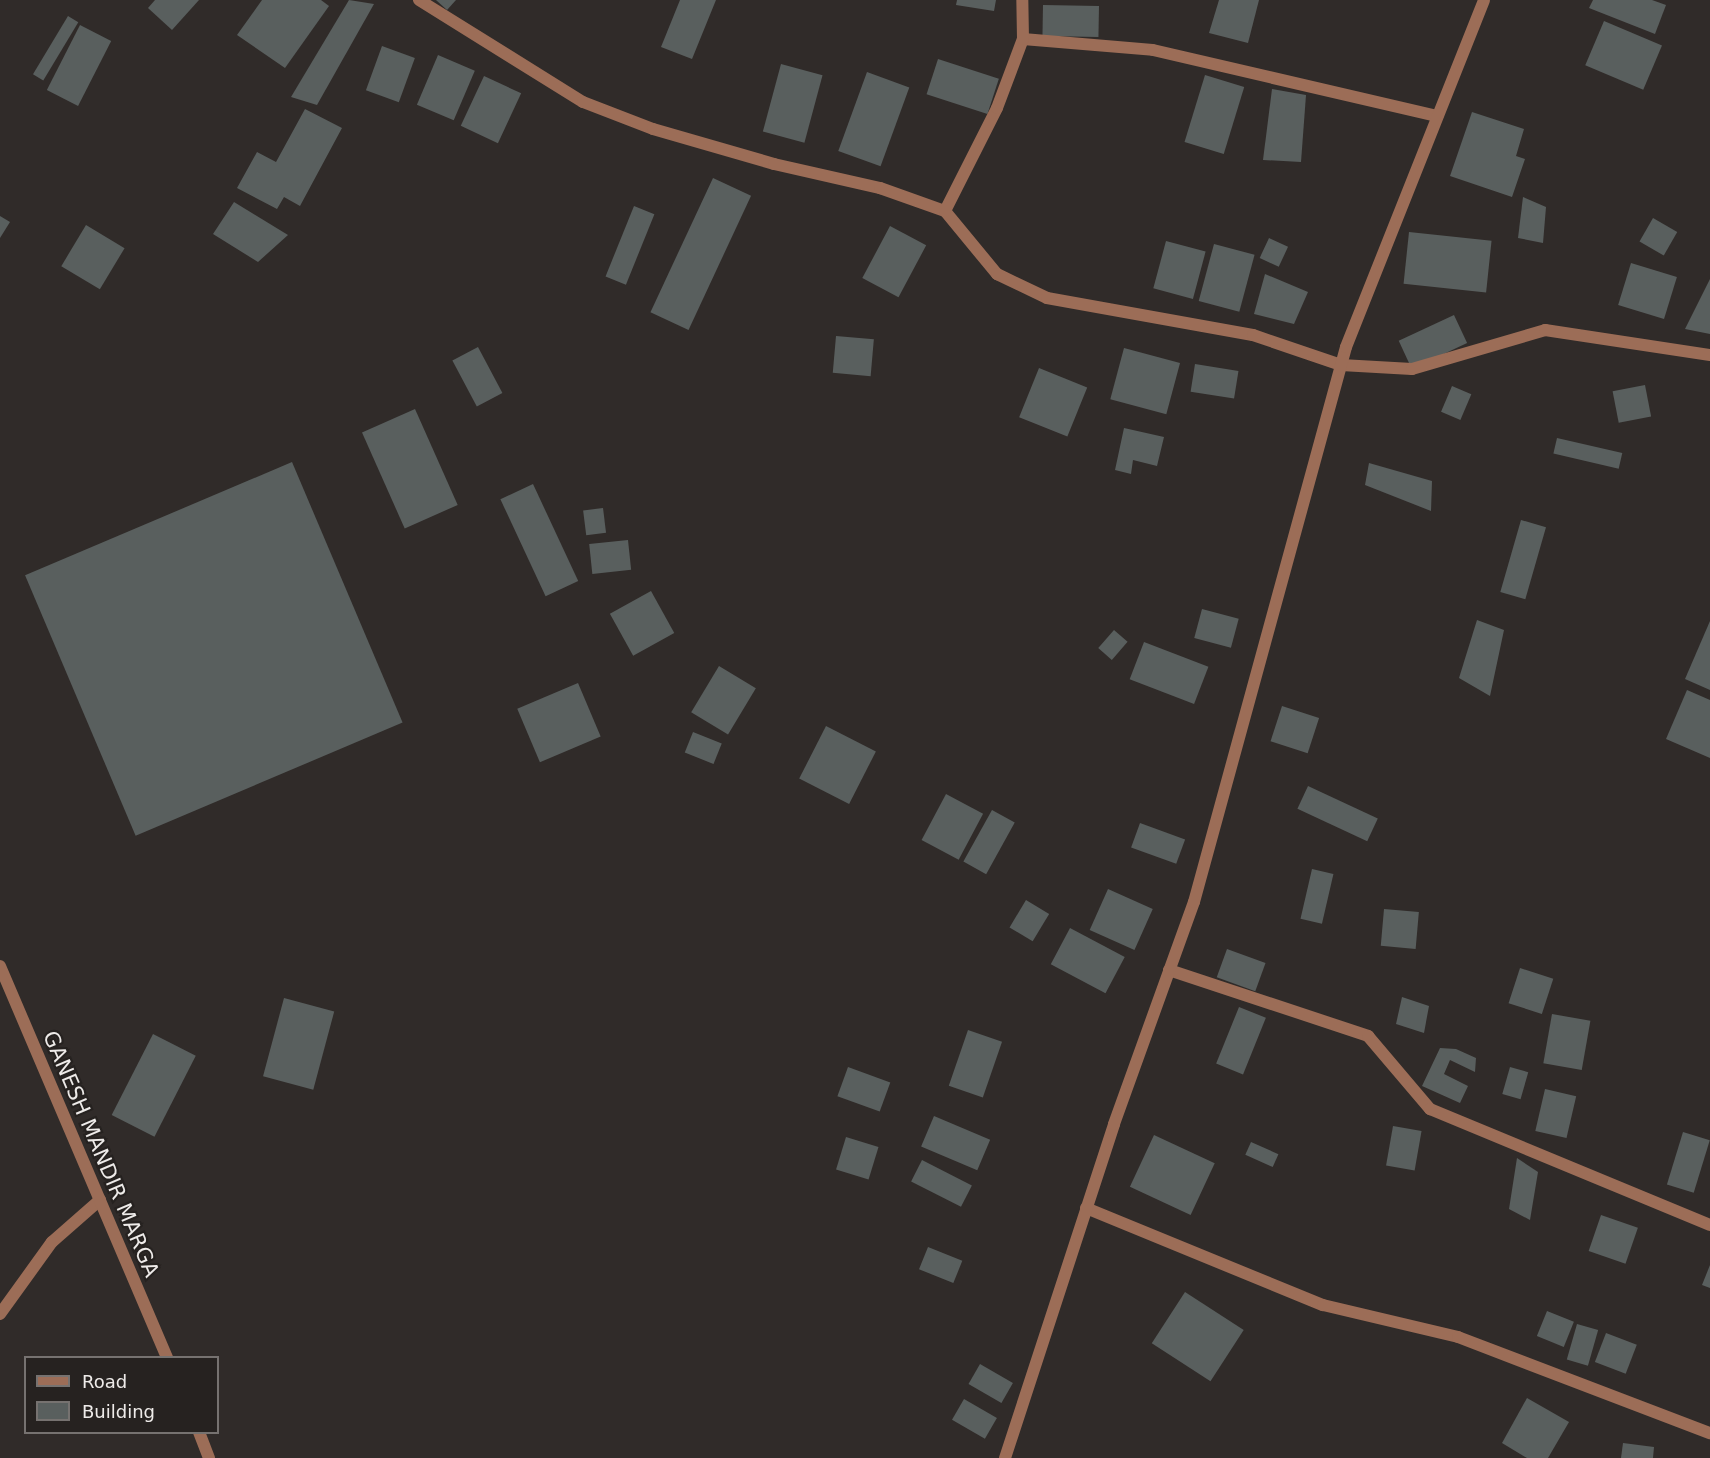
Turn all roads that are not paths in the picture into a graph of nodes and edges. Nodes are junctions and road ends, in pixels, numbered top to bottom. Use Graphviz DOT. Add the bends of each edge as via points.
graph roads {
  1 [pos="419,0"];
  2 [pos="1022,0"];
  3 [pos="1484,0"];
  4 [pos="1023,39"];
  5 [pos="1437,116"];
  6 [pos="945,211"];
  7 [pos="1710,355"];
  8 [pos="1341,365"];
  9 [pos="0,966"];
  10 [pos="1169,970"];
  11 [pos="100,1200"];
  12 [pos="1086,1208"];
  13 [pos="1710,1225"];
  14 [pos="0,1314"];
  15 [pos="166,1356"];
  16 [pos="1710,1433"];
  17 [pos="200,1434"];
  18 [pos="209,1458"];
  19 [pos="1005,1458"];
  1 -- 6 [label="street" via="583,102 653,129 774,164 880,188"];
  2 -- 4 [label="street"];
  3 -- 5 [label="street"];
  4 -- 5 [label="street" via="1153,50"];
  4 -- 6 [label="street" via="997,108"];
  5 -- 8 [label="street"];
  6 -- 8 [label="street" via="997,274 1047,298 1253,335"];
  7 -- 8 [label="street" via="1545,330 1412,369"];
  8 -- 10 [label="street" via="1194,902"];
  9 -- 11 [label="street, GANESH MANDIR MARGA"];
  10 -- 12 [label="street"];
  10 -- 13 [label="street" via="1368,1036 1430,1109"];
  11 -- 14 [label="street" via="52,1242"];
  11 -- 15 [label="street, GANESH MANDIR MARGA"];
  12 -- 16 [label="street" via="1323,1305 1458,1337"];
  12 -- 19 [label="street"];
  17 -- 18 [label="street"];
}
